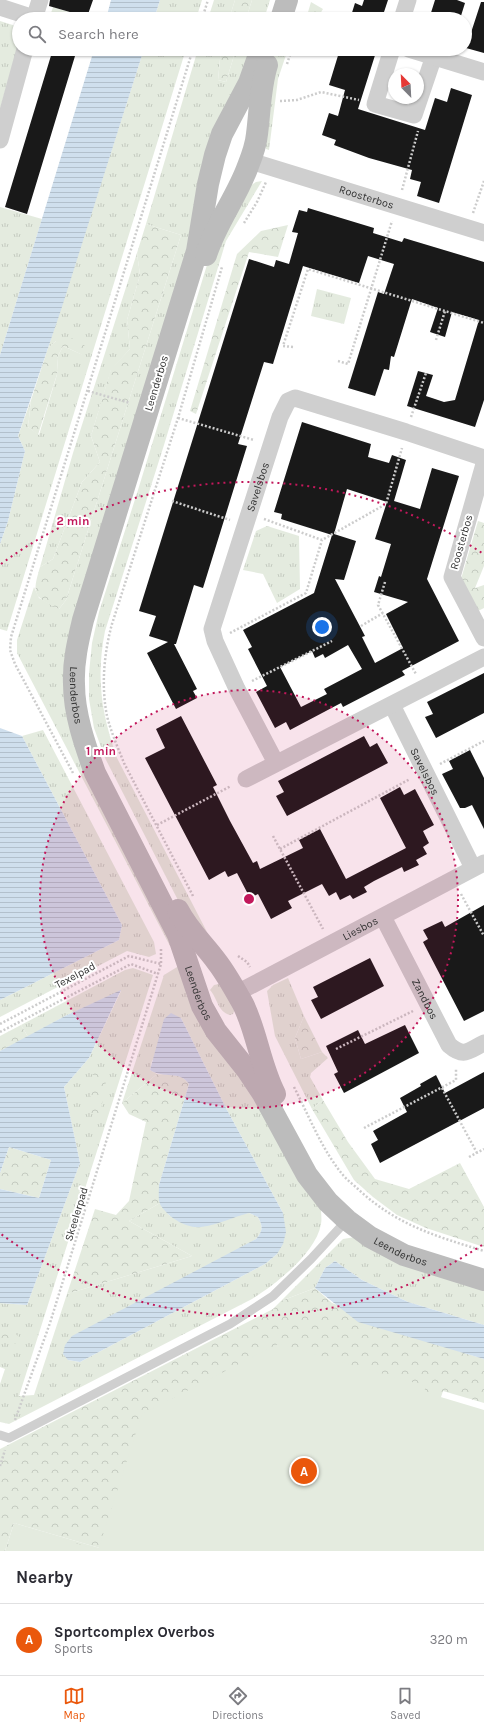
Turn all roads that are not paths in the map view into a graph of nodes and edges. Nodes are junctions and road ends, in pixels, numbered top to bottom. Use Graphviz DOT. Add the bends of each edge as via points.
graph roads {
  1 [pos="40,0"];
  2 [pos="276,0"];
  3 [pos="287,0"];
  4 [pos="408,0"];
  5 [pos="0,7"];
  6 [pos="14,12"];
  7 [pos="36,12"];
  8 [pos="272,12"];
  9 [pos="283,12"];
  10 [pos="404,12"];
  11 [pos="23,56"];
  12 [pos="259,56"];
  13 [pos="269,56"];
  14 [pos="390,56"];
  15 [pos="434,56"];
  16 [pos="484,72"];
  17 [pos="228,122"];
  18 [pos="257,136"];
  19 [pos="0,140"];
  20 [pos="250,160"];
  21 [pos="212,169"];
  22 [pos="240,184"];
  23 [pos="476,231"];
  24 [pos="484,458"];
  25 [pos="484,464"];
  26 [pos="484,638"];
  27 [pos="484,657"];
  28 [pos="392,705"];
  29 [pos="276,763"];
  30 [pos="246,779"];
  31 [pos="479,865"];
  32 [pos="383,917"];
  33 [pos="222,970"];
  34 [pos="193,981"];
  35 [pos="236,993"];
  36 [pos="248,1017"];
  37 [pos="216,1031"];
  38 [pos="484,1042"];
  39 [pos="346,1220"];
  40 [pos="484,1270"];
  41 [pos="484,1280"];
  42 [pos="4,1437"];
  1 -- 7 [label="street"];
  2 -- 8 [label="main road"];
  3 -- 9 [label="main road"];
  4 -- 10 [label="street"];
  5 -- 6 [label="street"];
  11 -- 19 [label="street"];
  12 -- 17 [label="main road, Leenderbos" via="249,83"];
  13 -- 18 [label="main road, Leenderbos" via="263,75"];
  14 -- 15 [label="street" via="375,104 414,115"];
  15 -- 16 [label="street"];
  17 -- 18 [label="main road" via="239,118 248,119 254,123"];
  17 -- 21 [label="main road, Leenderbos"];
  18 -- 20 [label="main road, Leenderbos"];
  20 -- 22 [label="main road, Leenderbos"];
  20 -- 23 [label="street, Roosterbos"];
  21 -- 22 [label="main road" via="222,187 227,190"];
  21 -- 34 [label="main road, Leenderbos" via="197,251 83,620 76,649 74,684 84,739 95,773 178,935"];
  22 -- 33 [label="main road, Leenderbos" via="207,251 93,621 85,673 90,726 110,780 182,917"];
  24 -- 29 [label="street, Savelsbos" via="295,398 288,401 280,417 212,629 237,688"];
  25 -- 26 [label="street, Roosterbos" via="452,577"];
  27 -- 28 [label="street"];
  28 -- 29 [label="street"];
  28 -- 31 [label="street, Savelsbos" via="425,771"];
  29 -- 30 [label="street"];
  31 -- 32 [label="street, Liesbos"];
  32 -- 35 [label="street, Liesbos"];
  32 -- 38 [label="street, Zandbos" via="449,1045 457,1052 464,1053"];
  33 -- 34 [label="main road" via="209,964 203,966"];
  33 -- 35 [label="main road, Leenderbos"];
  34 -- 37 [label="main road, Leenderbos" via="202,1006"];
  35 -- 36 [label="main road, Leenderbos"];
  36 -- 37 [label="main road" via="243,1029 225,1034"];
  36 -- 40 [label="main road, Leenderbos" via="271,1087 313,1165 347,1207 369,1225 397,1240"];
  37 -- 39 [label="main road, Leenderbos" via="263,1094 307,1175"];
  39 -- 41 [label="main road, Leenderbos" via="370,1237 404,1255"];
  39 -- 42 [label="lane" via="311,1259 272,1296 230,1324"];
}
